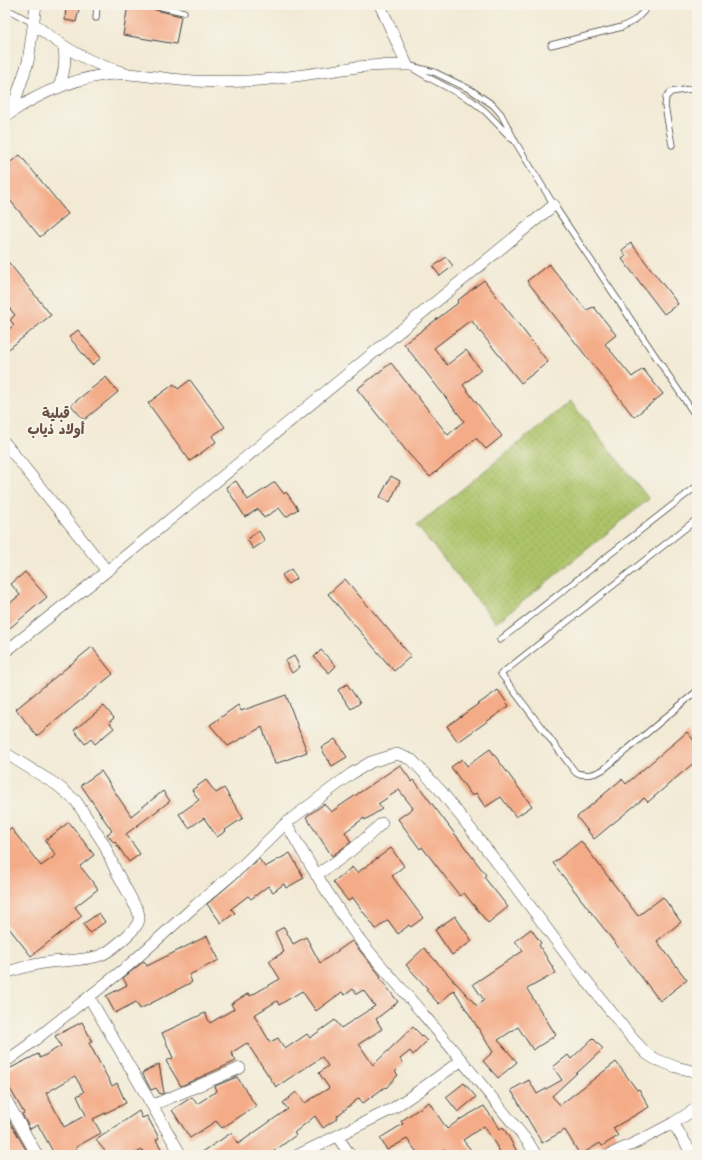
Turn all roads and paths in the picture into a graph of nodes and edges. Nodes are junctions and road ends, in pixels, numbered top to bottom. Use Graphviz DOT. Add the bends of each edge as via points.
graph roads {
  1 [pos="36,5"];
  2 [pos="97,5"];
  3 [pos="154,5"];
  4 [pos="380,5"];
  5 [pos="648,5"];
  6 [pos="5,8"];
  7 [pos="184,12"];
  8 [pos="96,18"];
  9 [pos="33,23"];
  10 [pos="551,45"];
  11 [pos="64,47"];
  12 [pos="406,65"];
  13 [pos="128,74"];
  14 [pos="58,88"];
  15 [pos="697,88"];
  16 [pos="6,116"];
  17 [pos="516,143"];
  18 [pos="672,145"];
  19 [pos="554,205"];
  20 [pos="697,418"];
  21 [pos="5,443"];
  22 [pos="697,486"];
  23 [pos="697,519"];
  24 [pos="106,571"];
  25 [pos="500,640"];
  26 [pos="5,652"];
  27 [pos="697,690"];
  28 [pos="5,753"];
  29 [pos="286,823"];
  30 [pos="382,823"];
  31 [pos="316,875"];
  32 [pos="5,973"];
  33 [pos="89,997"];
  34 [pos="462,1060"];
  35 [pos="5,1062"];
  36 [pos="240,1068"];
  37 [pos="697,1072"];
  38 [pos="5,1098"];
  39 [pos="153,1105"];
  40 [pos="697,1108"];
  41 [pos="674,1123"];
  42 [pos="337,1136"];
  43 [pos="37,1155"];
  44 [pos="181,1155"];
  45 [pos="298,1155"];
  46 [pos="350,1155"];
  47 [pos="536,1155"];
  48 [pos="609,1155"];
  49 [pos="693,1155"];
  1 -- 9 [label="street"];
  2 -- 8 [label="lane"];
  3 -- 7 [label="lane"];
  4 -- 12 [label="street"];
  5 -- 10 [label="lane" via="635,20 622,26"];
  6 -- 9 [label="lane"];
  9 -- 11 [label="street"];
  9 -- 16 [label="street" via="28,62 16,98"];
  11 -- 13 [label="street" via="95,63"];
  11 -- 14 [label="street" via="66,64"];
  12 -- 13 [label="street" via="360,67 240,81 188,80"];
  12 -- 17 [label="lane" via="471,100"];
  12 -- 17 [label="lane" via="440,74 482,97 501,114"];
  13 -- 14 [label="street" via="92,78"];
  14 -- 16 [label="street" via="40,95"];
  15 -- 18 [label="lane" via="672,92 666,97 665,106"];
  17 -- 19 [label="lane"];
  19 -- 20 [label="lane"];
  19 -- 24 [label="street"];
  21 -- 24 [label="street"];
  22 -- 25 [label="lane"];
  23 -- 27 [label="lane" via="501,674 576,773 585,775 596,774 604,769"];
  24 -- 26 [label="street"];
  28 -- 32 [label="street" via="57,785 76,801 104,844 139,917 138,923 124,939 101,955 21,967"];
  29 -- 31 [label="street"];
  29 -- 33 [label="street" via="241,867"];
  29 -- 37 [label="street" via="328,790 371,762 397,754 412,760 441,791 632,1038 655,1059"];
  30 -- 31 [label="street" via="344,857"];
  31 -- 34 [label="street" via="379,964"];
  33 -- 35 [label="street"];
  33 -- 39 [label="street"];
  34 -- 42 [label="street" via="392,1110"];
  34 -- 47 [label="street"];
  36 -- 39 [label="street"];
  38 -- 43 [label="street"];
  39 -- 44 [label="street"];
  40 -- 41 [label="street"];
  41 -- 48 [label="street"];
  41 -- 49 [label="street"];
  42 -- 45 [label="street"];
  42 -- 46 [label="street"];
}
